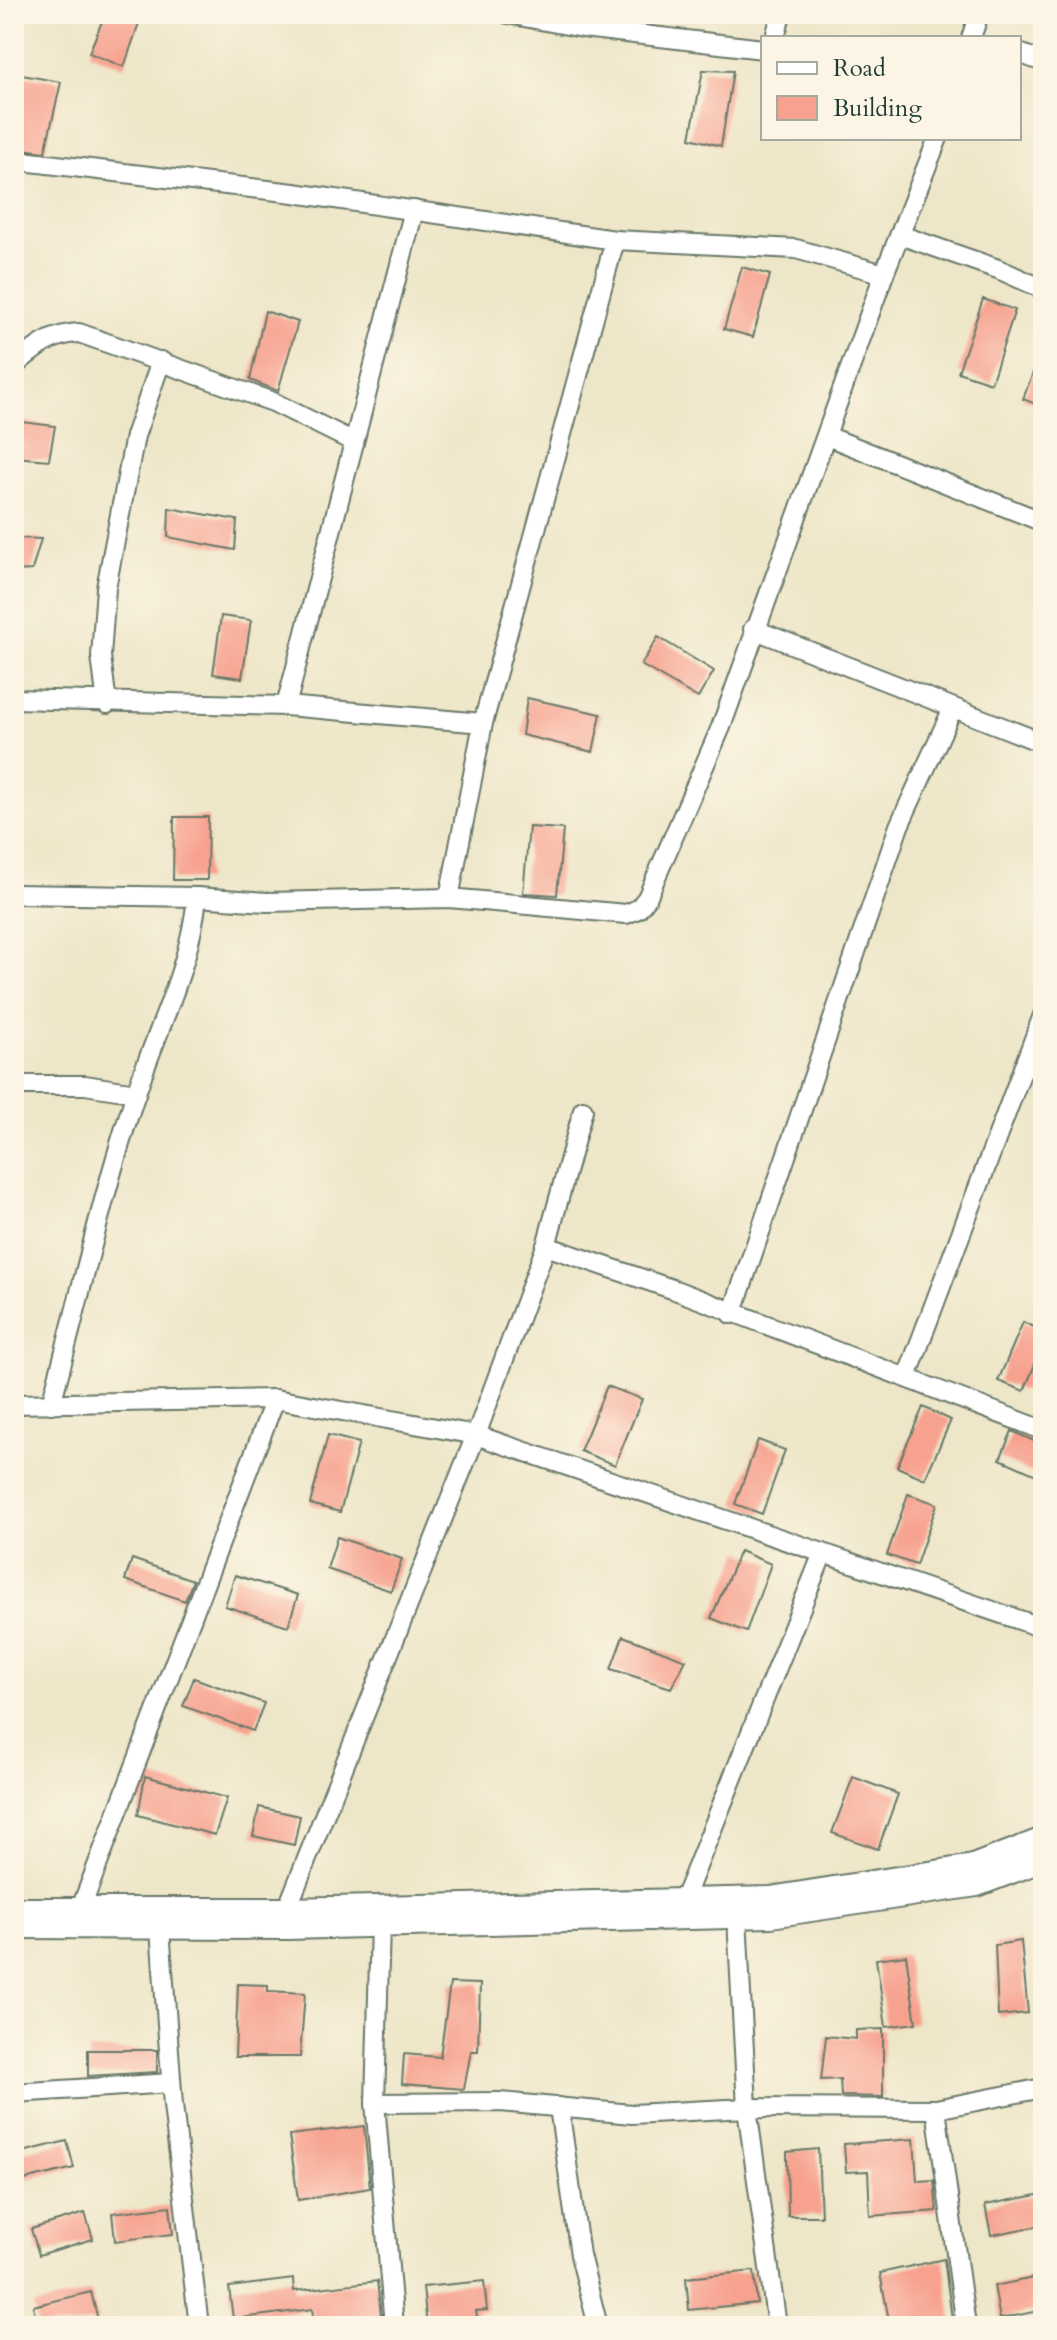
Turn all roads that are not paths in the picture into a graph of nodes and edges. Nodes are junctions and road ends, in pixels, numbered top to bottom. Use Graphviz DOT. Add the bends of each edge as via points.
graph roads {
  1 [pos="508,14"];
  2 [pos="781,14"];
  3 [pos="979,14"];
  4 [pos="585,21"];
  5 [pos="776,36"];
  6 [pos="975,36"];
  7 [pos="761,49"];
  8 [pos="1021,54"];
  9 [pos="1043,62"];
  10 [pos="937,140"];
  11 [pos="14,160"];
  12 [pos="414,210"];
  13 [pos="900,235"];
  14 [pos="615,240"];
  15 [pos="884,274"];
  16 [pos="1043,289"];
  17 [pos="161,361"];
  18 [pos="14,366"];
  19 [pos="827,436"];
  20 [pos="354,442"];
  21 [pos="1043,522"];
  22 [pos="753,629"];
  23 [pos="14,699"];
  24 [pos="107,704"];
  25 [pos="286,706"];
  26 [pos="953,708"];
  27 [pos="483,723"];
  28 [pos="1043,743"];
  29 [pos="14,894"];
  30 [pos="197,897"];
  31 [pos="449,898"];
  32 [pos="1043,1015"];
  33 [pos="14,1085"];
  34 [pos="136,1093"];
  35 [pos="583,1110"];
  36 [pos="546,1246"];
  37 [pos="732,1314"];
  38 [pos="907,1377"];
  39 [pos="275,1399"];
  40 [pos="14,1404"];
  41 [pos="51,1404"];
  42 [pos="1043,1430"];
  43 [pos="476,1435"];
  44 [pos="823,1553"];
  45 [pos="1043,1627"];
  46 [pos="1043,1839"];
  47 [pos="1043,1860"];
  48 [pos="684,1899"];
  49 [pos="81,1908"];
  50 [pos="14,1909"];
  51 [pos="287,1909"];
  52 [pos="737,1917"];
  53 [pos="380,1925"];
  54 [pos="14,1927"];
  55 [pos="160,1929"];
  56 [pos="171,2083"];
  57 [pos="1043,2088"];
  58 [pos="14,2093"];
  59 [pos="375,2103"];
  60 [pos="559,2107"];
  61 [pos="747,2108"];
  62 [pos="936,2109"];
  63 [pos="199,2326"];
  64 [pos="394,2326"];
  65 [pos="598,2326"];
  66 [pos="777,2326"];
  67 [pos="966,2326"];
  1 -- 4 [label="street"];
  2 -- 5 [label="street"];
  3 -- 6 [label="street"];
  4 -- 7 [label="street"];
  8 -- 9 [label="street"];
  10 -- 13 [label="street"];
  11 -- 12 [label="street"];
  12 -- 14 [label="street"];
  12 -- 20 [label="street"];
  13 -- 15 [label="street"];
  13 -- 16 [label="street"];
  14 -- 15 [label="street" via="796,249"];
  14 -- 27 [label="street"];
  15 -- 19 [label="street"];
  17 -- 18 [label="street" via="79,333 59,334"];
  17 -- 20 [label="street" via="273,402"];
  17 -- 24 [label="street" via="135,436 106,588 101,656"];
  19 -- 21 [label="street"];
  19 -- 22 [label="street"];
  20 -- 25 [label="street"];
  22 -- 26 [label="street"];
  22 -- 31 [label="street" via="721,727 638,909 626,914"];
  23 -- 24 [label="street"];
  24 -- 25 [label="street"];
  25 -- 27 [label="street"];
  26 -- 28 [label="street"];
  26 -- 37 [label="street" via="899,826"];
  27 -- 31 [label="street"];
  29 -- 30 [label="street"];
  30 -- 31 [label="street" via="267,902"];
  30 -- 34 [label="street" via="179,984"];
  32 -- 38 [label="street"];
  33 -- 34 [label="street" via="85,1085"];
  34 -- 41 [label="street"];
  35 -- 36 [label="street"];
  36 -- 37 [label="street"];
  36 -- 43 [label="street"];
  37 -- 38 [label="street"];
  38 -- 42 [label="street"];
  39 -- 41 [label="street"];
  39 -- 43 [label="street"];
  39 -- 49 [label="street"];
  40 -- 41 [label="street"];
  43 -- 44 [label="street"];
  43 -- 51 [label="street"];
  44 -- 45 [label="street"];
  44 -- 48 [label="street"];
  46 -- 48 [label="street" via="973,1866 770,1898"];
  47 -- 52 [label="street" via="977,1885"];
  48 -- 51 [label="street"];
  49 -- 50 [label="street"];
  49 -- 51 [label="street"];
  52 -- 53 [label="street"];
  52 -- 61 [label="street"];
  53 -- 55 [label="street"];
  53 -- 59 [label="street"];
  54 -- 55 [label="street"];
  55 -- 56 [label="street"];
  56 -- 58 [label="street"];
  56 -- 63 [label="street"];
  57 -- 62 [label="street"];
  59 -- 60 [label="street"];
  59 -- 64 [label="street"];
  60 -- 61 [label="street" via="632,2114"];
  60 -- 65 [label="street" via="580,2255"];
  61 -- 62 [label="street"];
  61 -- 66 [label="street"];
  62 -- 67 [label="street"];
}
